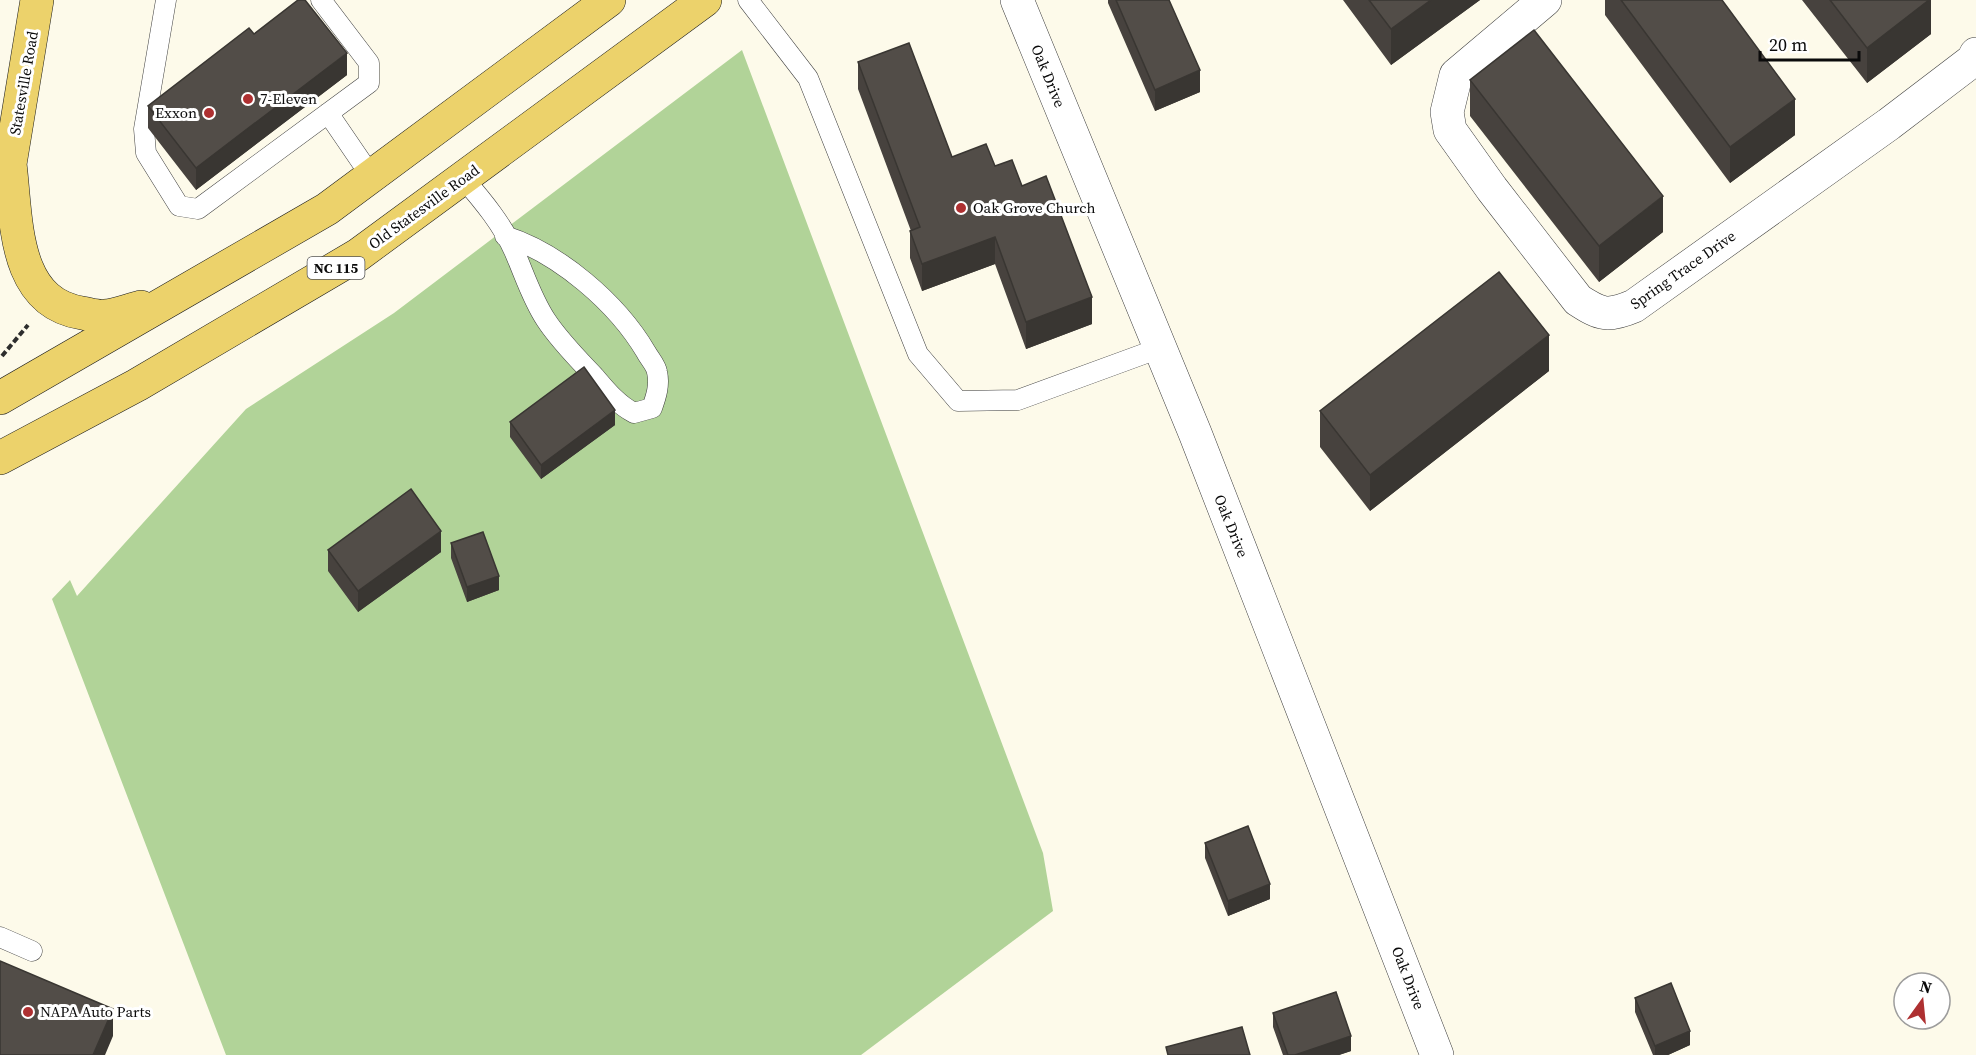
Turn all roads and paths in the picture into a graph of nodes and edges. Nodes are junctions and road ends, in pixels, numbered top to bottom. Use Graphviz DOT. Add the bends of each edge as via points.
graph roads {
  1 [pos="37,0"];
  2 [pos="166,0"];
  3 [pos="321,0"];
  4 [pos="609,0"];
  5 [pos="705,0"];
  6 [pos="748,0"];
  7 [pos="1017,0"];
  8 [pos="1545,0"];
  9 [pos="1976,54"];
  10 [pos="328,113"];
  11 [pos="10,164"];
  12 [pos="371,176"];
  13 [pos="463,178"];
  14 [pos="0,200"];
  15 [pos="505,236"];
  16 [pos="169,300"];
  17 [pos="32,320"];
  18 [pos="1160,348"];
  19 [pos="0,359"];
  20 [pos="0,398"];
  21 [pos="0,458"];
  22 [pos="0,937"];
  23 [pos="32,951"];
  24 [pos="1437,1055"];
  1 -- 11 [label="main road, Statesville Road"];
  2 -- 10 [label="lane" via="144,129 146,153 179,206 198,209"];
  3 -- 10 [label="lane" via="369,63 369,83"];
  4 -- 12 [label="main road"];
  5 -- 13 [label="main road, Old Statesville Road / NC 115"];
  6 -- 18 [label="lane" via="808,78 918,354 958,401 1018,399"];
  7 -- 18 [label="street, Oak Drive"];
  8 -- 9 [label="street, Spring Trace Drive" via="1456,75 1447,112 1450,130 1578,300 1596,311 1614,315 1634,306 1889,124"];
  10 -- 12 [label="lane"];
  11 -- 14 [label="main road, Statesville Road"];
  11 -- 16 [label="main road" via="20,242 30,280 46,300 72,312 103,317"];
  12 -- 16 [label="main road" via="327,209"];
  13 -- 15 [label="lane" via="488,206"];
  13 -- 21 [label="main road, Old Statesville Road / NC 115" via="348,261 138,385"];
  15 -- 15 [label="lane" via="546,320 575,356 621,406 634,413 652,408 658,393 657,371 636,334 562,264 529,243"];
  16 -- 20 [label="main road"];
  17 -- 19 [label="path"];
  18 -- 24 [label="street, Oak Drive" via="1376,891"];
  22 -- 23 [label="lane"];
}
